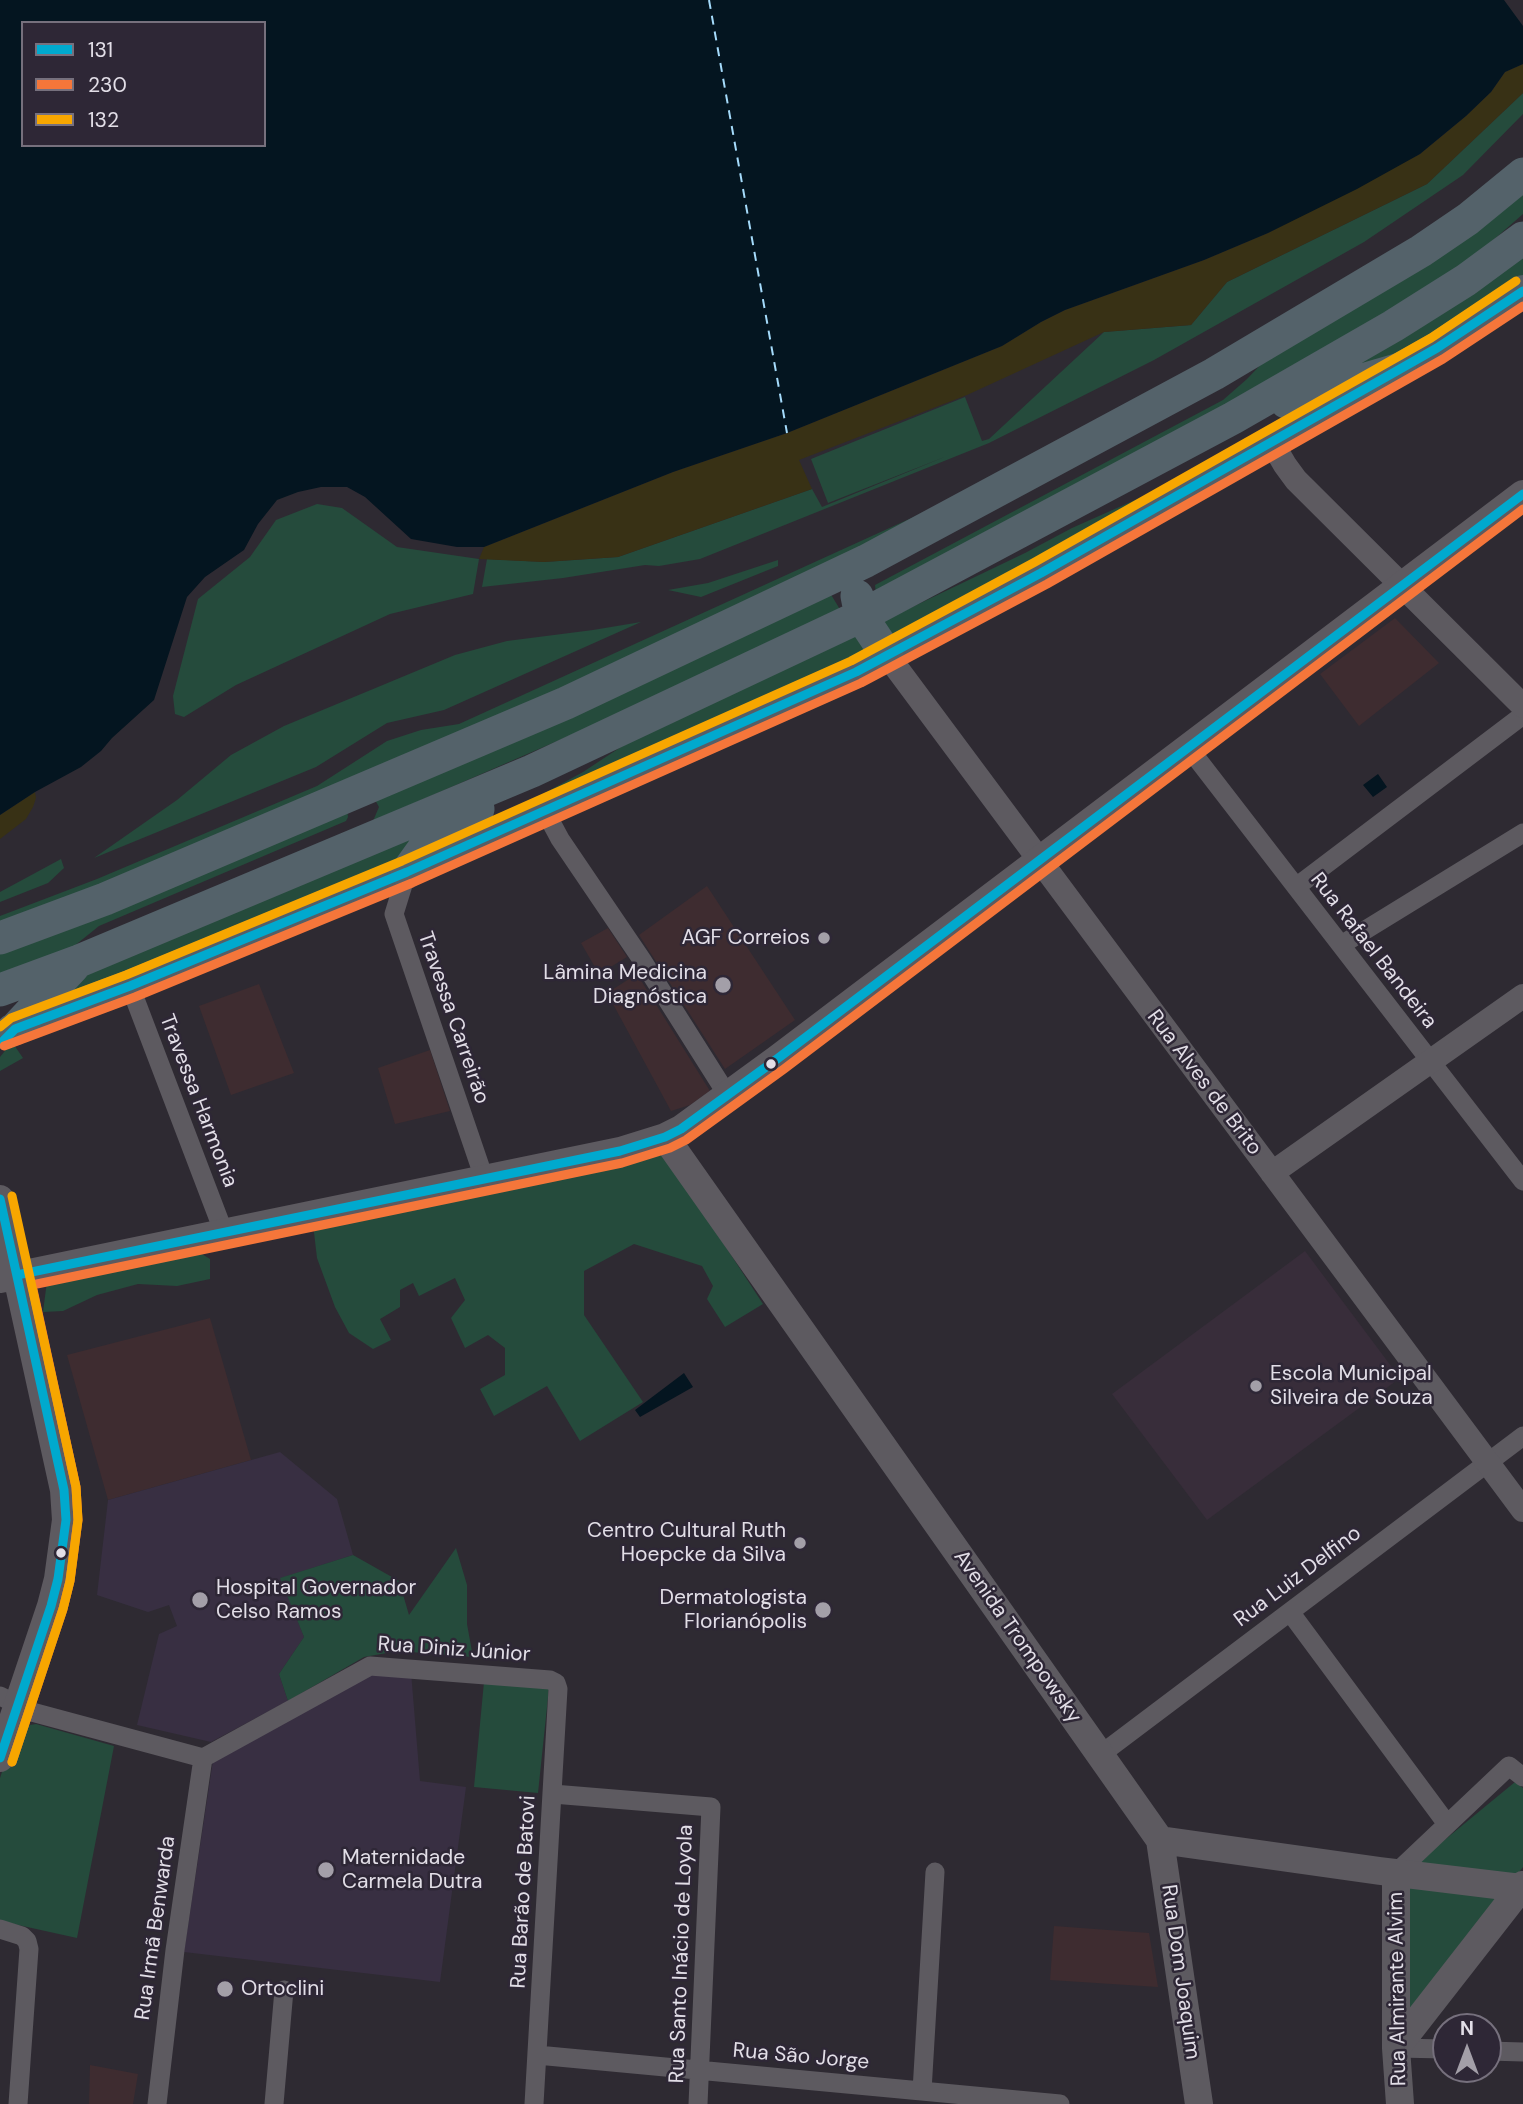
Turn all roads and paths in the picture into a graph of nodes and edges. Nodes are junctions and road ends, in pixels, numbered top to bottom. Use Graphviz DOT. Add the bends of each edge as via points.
graph roads {
  1 [pos="1523,174"];
  2 [pos="1523,238"];
  3 [pos="1523,291"];
  4 [pos="1400,369"];
  5 [pos="1233,418"];
  6 [pos="1271,441"];
  7 [pos="1523,494"];
  8 [pos="866,561"];
  9 [pos="1403,585"];
  10 [pos="861,616"];
  11 [pos="887,655"];
  12 [pos="1523,706"];
  13 [pos="1523,715"];
  14 [pos="1188,747"];
  15 [pos="532,771"];
  16 [pos="355,793"];
  17 [pos="545,811"];
  18 [pos="1523,834"];
  19 [pos="332,856"];
  20 [pos="1039,861"];
  21 [pos="407,872"];
  22 [pos="1296,887"];
  23 [pos="0,938"];
  24 [pos="1341,945"];
  25 [pos="79,961"];
  26 [pos="130,986"];
  27 [pos="0,990"];
  28 [pos="1523,996"];
  29 [pos="5,1036"];
  30 [pos="1430,1062"];
  31 [pos="728,1096"];
  32 [pos="665,1137"];
  33 [pos="1272,1173"];
  34 [pos="484,1178"];
  35 [pos="1523,1181"];
  36 [pos="0,1199"];
  37 [pos="223,1233"];
  38 [pos="8,1277"];
  39 [pos="1523,1436"];
  40 [pos="1488,1463"];
  41 [pos="1523,1510"];
  42 [pos="1290,1612"];
  43 [pos="556,1683"];
  44 [pos="8,1701"];
  45 [pos="1100,1755"];
  46 [pos="0,1758"];
  47 [pos="203,1758"];
  48 [pos="1523,1777"];
  49 [pos="553,1794"];
  50 [pos="1447,1824"];
  51 [pos="1160,1840"];
  52 [pos="934,1872"];
  53 [pos="1396,1873"];
  54 [pos="1486,1884"];
  55 [pos="1522,1886"];
  56 [pos="1499,1915"];
  57 [pos="0,1929"];
  58 [pos="284,1990"];
  59 [pos="1396,2048"];
  60 [pos="1432,2049"];
  61 [pos="1502,2051"];
  62 [pos="1523,2052"];
  63 [pos="537,2055"];
  64 [pos="701,2071"];
  65 [pos="922,2091"];
  66 [pos="18,2104"];
  67 [pos="157,2104"];
  68 [pos="274,2104"];
  69 [pos="534,2104"];
  70 [pos="698,2104"];
  71 [pos="1060,2104"];
  72 [pos="1199,2104"];
  73 [pos="1400,2104"];
  1 -- 8 [label="highway" via="1421,251 1236,361"];
  2 -- 5 [label="highway" via="1393,326"];
  3 -- 4 [label="main road"];
  4 -- 5 [label="highway"];
  4 -- 6 [label="main road"];
  5 -- 10 [label="highway"];
  6 -- 9 [label="street" via="1296,480"];
  6 -- 11 [label="main road"];
  7 -- 9 [label="main road"];
  8 -- 10 [label="highway" via="857,595"];
  8 -- 16 [label="highway" via="566,702"];
  9 -- 12 [label="street"];
  9 -- 14 [label="main road"];
  10 -- 11 [label="highway"];
  10 -- 15 [label="highway"];
  11 -- 17 [label="main road"];
  11 -- 20 [label="street, Rua Alves de Brito"];
  13 -- 22 [label="street"];
  14 -- 20 [label="main road"];
  14 -- 22 [label="street, Rua Rafael Bandeira"];
  15 -- 19 [label="highway"];
  15 -- 21 [label="highway" via="425,847"];
  16 -- 19 [label="highway" via="362,817"];
  16 -- 23 [label="highway" via="105,899"];
  17 -- 21 [label="main road"];
  17 -- 31 [label="street"];
  18 -- 24 [label="street"];
  19 -- 25 [label="highway"];
  20 -- 31 [label="main road"];
  20 -- 33 [label="street, Rua Alves de Brito"];
  21 -- 26 [label="main road"];
  21 -- 34 [label="street, Travessa Carreirão" via="394,914"];
  22 -- 24 [label="street, Rua Rafael Bandeira"];
  24 -- 30 [label="street, Rua Rafael Bandeira"];
  25 -- 27 [label="highway"];
  25 -- 29 [label="highway"];
  26 -- 29 [label="main road"];
  26 -- 37 [label="street, Travessa Harmonia"];
  28 -- 30 [label="street"];
  30 -- 33 [label="street"];
  30 -- 35 [label="street, Rua Rafael Bandeira"];
  31 -- 32 [label="main road"];
  32 -- 34 [label="main road" via="620,1151"];
  32 -- 45 [label="main road, Avenida Trompowsky"];
  33 -- 40 [label="street, Rua Alves de Brito"];
  34 -- 37 [label="main road"];
  36 -- 38 [label="main road"];
  37 -- 38 [label="main road"];
  38 -- 44 [label="main road" via="64,1490 66,1520 51,1606"];
  39 -- 40 [label="street, Rua Luiz Delfino"];
  40 -- 41 [label="street, Rua Alves de Brito"];
  40 -- 42 [label="street, Rua Luiz Delfino"];
  42 -- 45 [label="street, Rua Luiz Delfino"];
  42 -- 50 [label="street"];
  43 -- 47 [label="street, Rua Diniz Júnior" via="370,1666"];
  43 -- 49 [label="street, Rua Barão de Batovi"];
  44 -- 46 [label="main road"];
  44 -- 47 [label="street" via="32,1712"];
  45 -- 51 [label="main road, Avenida Trompowsky"];
  47 -- 67 [label="street, Rua Irmã Benwarda"];
  48 -- 50 [label="street" via="1509,1766"];
  49 -- 63 [label="street, Rua Barão de Batovi"];
  49 -- 64 [label="street, Rua Santo Inácio de Loyola" via="711,1807"];
  50 -- 53 [label="street"];
  51 -- 53 [label="main road"];
  51 -- 72 [label="main road, Rua Dom Joaquim"];
  52 -- 65 [label="street"];
  53 -- 54 [label="main road"];
  53 -- 59 [label="main road, Rua Almirante Alvim"];
  54 -- 55 [label="main road"];
  54 -- 56 [label="main road" via="1497,1898"];
  55 -- 56 [label="main road"];
  56 -- 59 [label="main road"];
  57 -- 66 [label="street" via="22,1936 29,1950"];
  58 -- 68 [label="street"];
  59 -- 60 [label="street"];
  59 -- 73 [label="main road, Rua Almirante Alvim"];
  61 -- 62 [label="street"];
  63 -- 64 [label="street, Rua São Jorge"];
  63 -- 69 [label="street, Rua Barão de Batovi"];
  64 -- 65 [label="street, Rua São Jorge"];
  64 -- 70 [label="street, Rua Santo Inácio de Loyola"];
  65 -- 71 [label="street, Rua São Jorge"];
}
